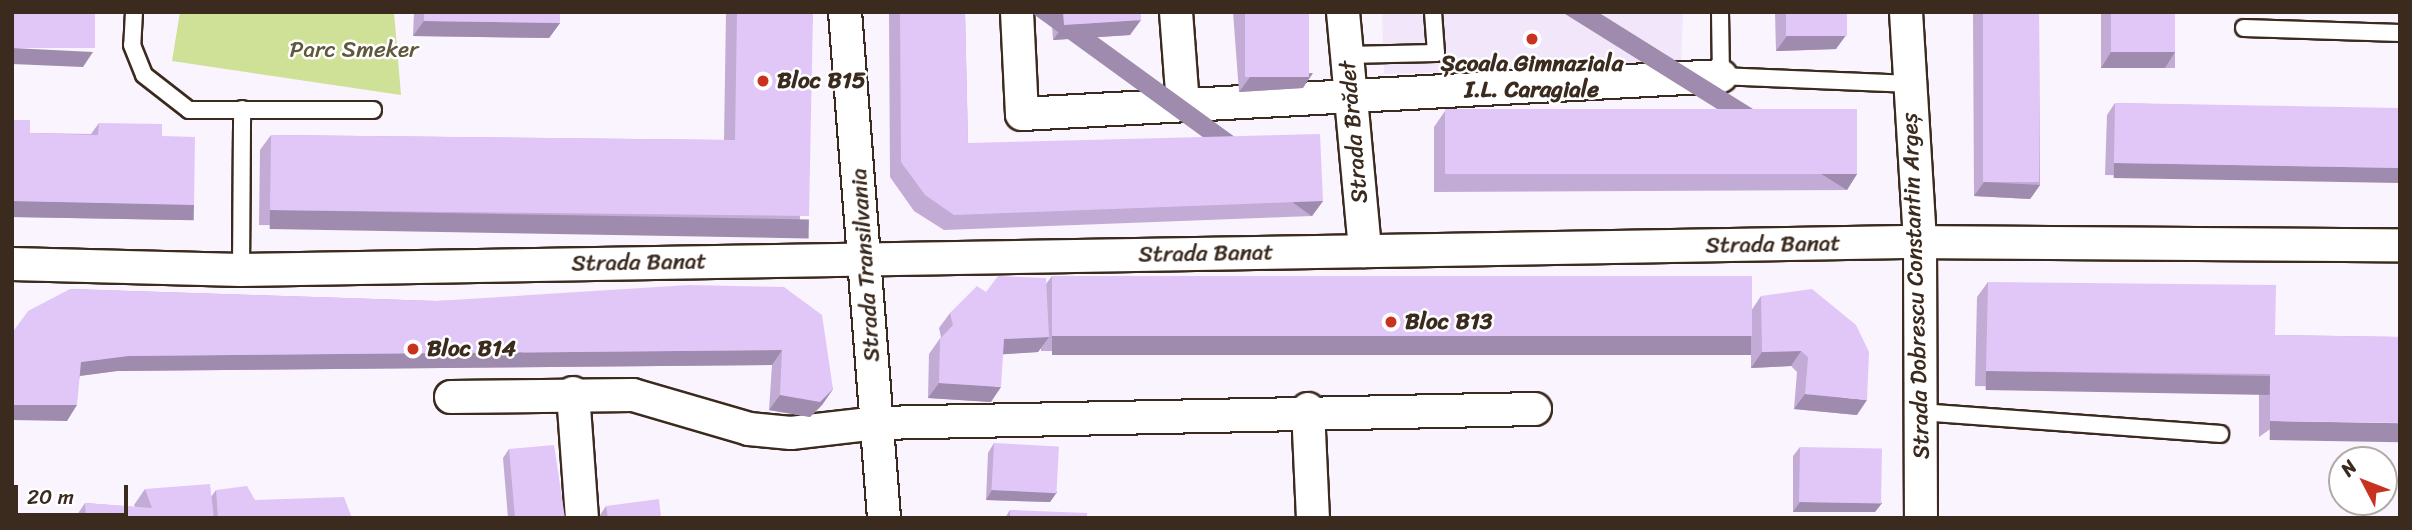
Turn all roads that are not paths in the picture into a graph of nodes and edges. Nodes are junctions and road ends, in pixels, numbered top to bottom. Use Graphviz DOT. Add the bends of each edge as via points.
graph roads {
  1 [pos="134,12"];
  2 [pos="845,12"];
  3 [pos="1017,12"];
  4 [pos="1177,12"];
  5 [pos="1343,12"];
  6 [pos="1433,12"];
  7 [pos="1720,12"];
  8 [pos="1906,12"];
  9 [pos="2244,28"];
  10 [pos="2400,33"];
  11 [pos="1347,55"];
  12 [pos="1721,76"];
  13 [pos="1910,85"];
  14 [pos="1351,96"];
  15 [pos="1183,105"];
  16 [pos="242,109"];
  17 [pos="373,110"];
  18 [pos="1920,242"];
  19 [pos="2400,246"];
  20 [pos="1364,251"];
  21 [pos="867,260"];
  22 [pos="12,264"];
  23 [pos="241,270"];
  24 [pos="573,393"];
  25 [pos="451,397"];
  26 [pos="1308,409"];
  27 [pos="1535,409"];
  28 [pos="1921,412"];
  29 [pos="878,424"];
  30 [pos="2220,434"];
  31 [pos="582,518"];
  32 [pos="884,518"];
  33 [pos="1313,518"];
  34 [pos="1921,518"];
  1 -- 16 [label="lane" via="132,45 144,75 163,95 188,110"];
  2 -- 21 [label="street, Strada Transilvania"];
  3 -- 15 [label="street" via="1022,114"];
  4 -- 15 [label="street"];
  5 -- 11 [label="street, Strada Brădet"];
  6 -- 11 [label="lane" via="1436,53"];
  7 -- 12 [label="lane"];
  8 -- 13 [label="street, Strada Dobrescu Constantin Argeș"];
  9 -- 10 [label="lane"];
  11 -- 14 [label="street, Strada Brădet"];
  12 -- 13 [label="lane"];
  12 -- 14 [label="street"];
  13 -- 18 [label="street, Strada Dobrescu Constantin Argeș"];
  14 -- 15 [label="street"];
  14 -- 20 [label="street, Strada Brădet"];
  16 -- 17 [label="lane"];
  16 -- 23 [label="lane"];
  18 -- 19 [label="street, Strada Banat"];
  18 -- 20 [label="street, Strada Banat"];
  18 -- 28 [label="street, Strada Dobrescu Constantin Argeș"];
  20 -- 21 [label="street, Strada Banat"];
  21 -- 23 [label="street, Strada Banat"];
  21 -- 29 [label="street, Strada Transilvania"];
  22 -- 23 [label="street, Strada Banat"];
  24 -- 25 [label="street"];
  24 -- 29 [label="street" via="633,395 749,429 791,433"];
  24 -- 31 [label="street"];
  26 -- 27 [label="street"];
  26 -- 29 [label="street"];
  26 -- 33 [label="street"];
  28 -- 30 [label="lane"];
  28 -- 34 [label="street, Strada Dobrescu Constantin Argeș"];
  29 -- 32 [label="street, Strada Transilvania"];
}
